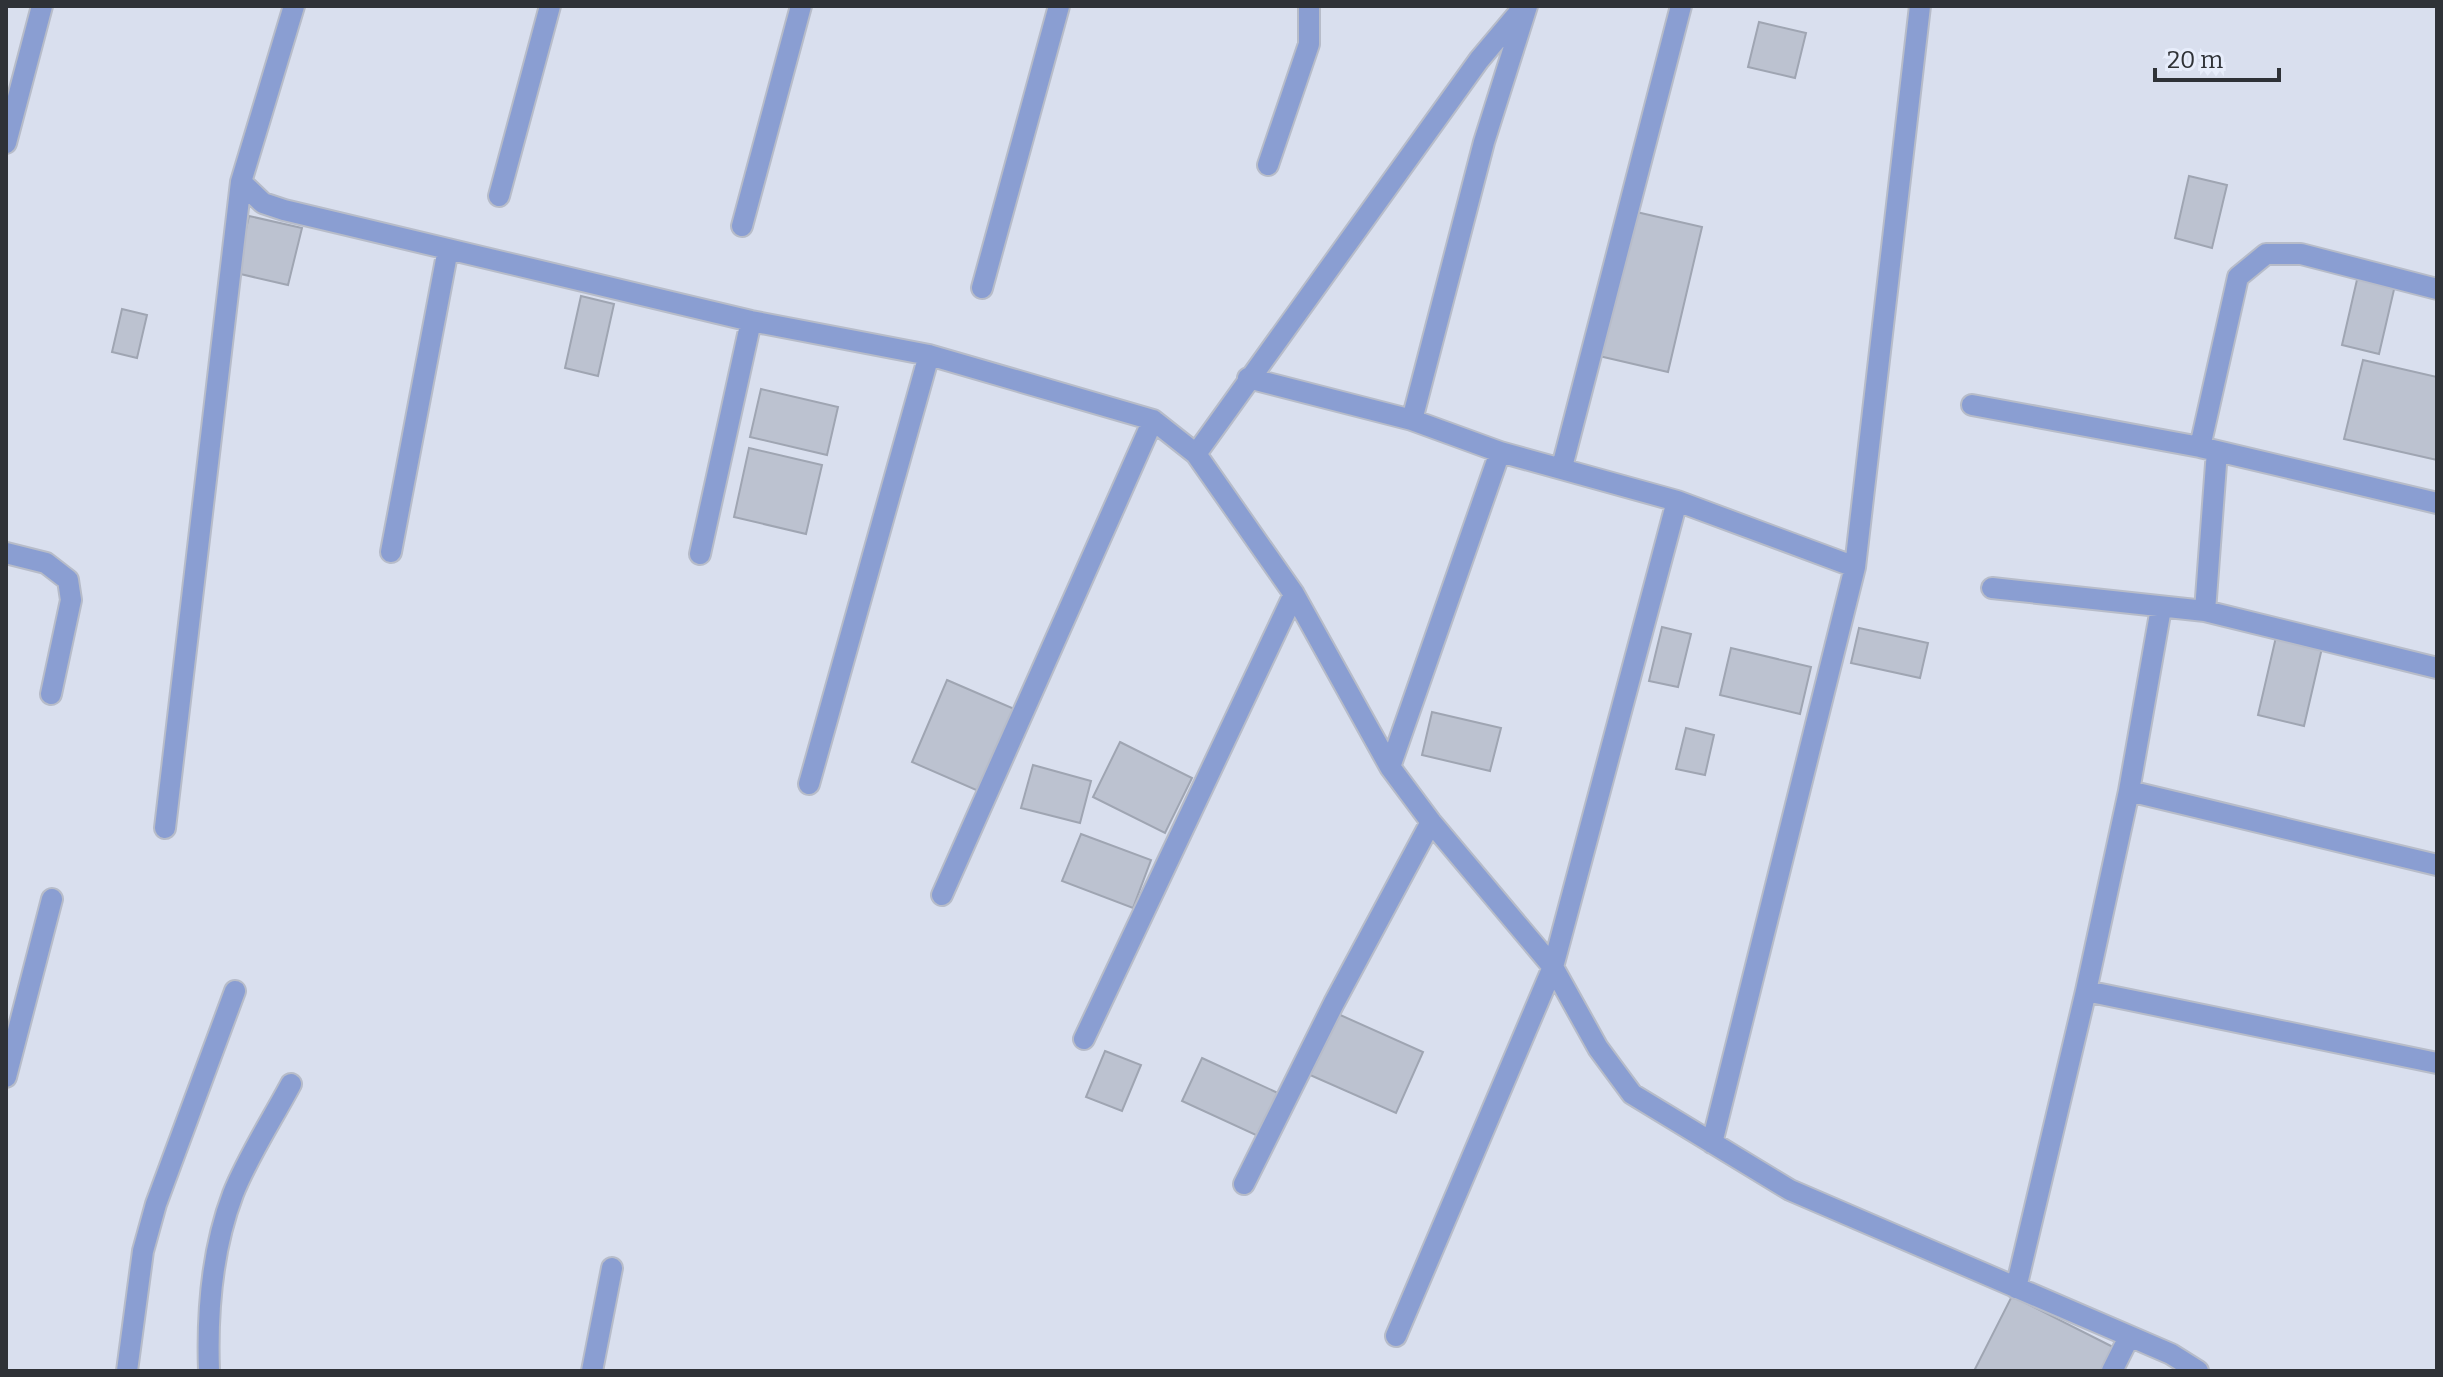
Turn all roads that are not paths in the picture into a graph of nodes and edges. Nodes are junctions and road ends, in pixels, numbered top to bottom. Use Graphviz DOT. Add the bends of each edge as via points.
graph roads {
  1 [pos="42,6"];
  2 [pos="294,6"];
  3 [pos="550,6"];
  4 [pos="801,6"];
  5 [pos="1059,6"];
  6 [pos="1309,6"];
  7 [pos="1525,6"];
  8 [pos="1681,6"];
  9 [pos="1920,6"];
  10 [pos="6,143"];
  11 [pos="1268,165"];
  12 [pos="241,182"];
  13 [pos="499,196"];
  14 [pos="742,226"];
  15 [pos="448,249"];
  16 [pos="982,288"];
  17 [pos="2437,289"];
  18 [pos="751,321"];
  19 [pos="929,355"];
  20 [pos="1248,378"];
  21 [pos="1972,405"];
  22 [pos="1153,420"];
  23 [pos="1412,420"];
  24 [pos="2208,449"];
  25 [pos="1500,452"];
  26 [pos="1196,454"];
  27 [pos="1562,467"];
  28 [pos="1677,501"];
  29 [pos="2437,503"];
  30 [pos="391,552"];
  31 [pos="6,553"];
  32 [pos="700,554"];
  33 [pos="1855,567"];
  34 [pos="1992,588"];
  35 [pos="1294,594"];
  36 [pos="2161,608"];
  37 [pos="2205,611"];
  38 [pos="2437,668"];
  39 [pos="51,694"];
  40 [pos="1390,767"];
  41 [pos="809,784"];
  42 [pos="2129,791"];
  43 [pos="1431,822"];
  44 [pos="165,828"];
  45 [pos="2437,865"];
  46 [pos="942,895"];
  47 [pos="52,899"];
  48 [pos="1553,967"];
  49 [pos="235,991"];
  50 [pos="2086,991"];
  51 [pos="1084,1039"];
  52 [pos="2437,1063"];
  53 [pos="6,1077"];
  54 [pos="291,1084"];
  55 [pos="1712,1143"];
  56 [pos="1244,1184"];
  57 [pos="612,1268"];
  58 [pos="2016,1288"];
  59 [pos="1396,1336"];
  60 [pos="2129,1337"];
  61 [pos="127,1371"];
  62 [pos="209,1371"];
  63 [pos="592,1371"];
  64 [pos="2112,1371"];
  65 [pos="2198,1371"];
  1 -- 10 [label="street"];
  2 -- 12 [label="street"];
  3 -- 13 [label="street"];
  4 -- 14 [label="street"];
  5 -- 16 [label="street"];
  6 -- 11 [label="street" via="1309,44"];
  7 -- 20 [label="street" via="1479,60"];
  7 -- 23 [label="street"];
  8 -- 27 [label="street"];
  9 -- 33 [label="street"];
  12 -- 15 [label="street" via="263,203 284,210"];
  12 -- 44 [label="street"];
  15 -- 18 [label="street"];
  15 -- 30 [label="street"];
  17 -- 24 [label="street" via="2301,254 2266,254 2238,277"];
  18 -- 19 [label="street"];
  18 -- 32 [label="street"];
  19 -- 22 [label="street"];
  19 -- 41 [label="street"];
  20 -- 23 [label="street"];
  20 -- 26 [label="street"];
  21 -- 24 [label="street"];
  22 -- 26 [label="street"];
  22 -- 46 [label="street"];
  23 -- 25 [label="street"];
  24 -- 29 [label="street"];
  24 -- 37 [label="street"];
  25 -- 27 [label="street"];
  25 -- 40 [label="street"];
  26 -- 35 [label="street"];
  27 -- 28 [label="street"];
  28 -- 33 [label="street"];
  28 -- 48 [label="street"];
  31 -- 39 [label="street" via="46,563 68,580 71,600"];
  33 -- 55 [label="street"];
  34 -- 36 [label="street"];
  35 -- 40 [label="street"];
  35 -- 51 [label="street"];
  36 -- 37 [label="street"];
  36 -- 42 [label="street"];
  37 -- 38 [label="street"];
  40 -- 43 [label="street"];
  42 -- 45 [label="street"];
  42 -- 50 [label="street"];
  43 -- 48 [label="street"];
  43 -- 56 [label="street"];
  47 -- 53 [label="street"];
  48 -- 55 [label="street" via="1598,1048 1632,1094"];
  48 -- 59 [label="street"];
  49 -- 61 [label="street" via="153,1215"];
  50 -- 52 [label="street"];
  50 -- 58 [label="street"];
  54 -- 62 [label="street" via="233,1193 217,1252"];
  55 -- 58 [label="street" via="1790,1190"];
  57 -- 63 [label="street"];
  58 -- 60 [label="street"];
  60 -- 64 [label="street"];
  60 -- 65 [label="street"];
}
